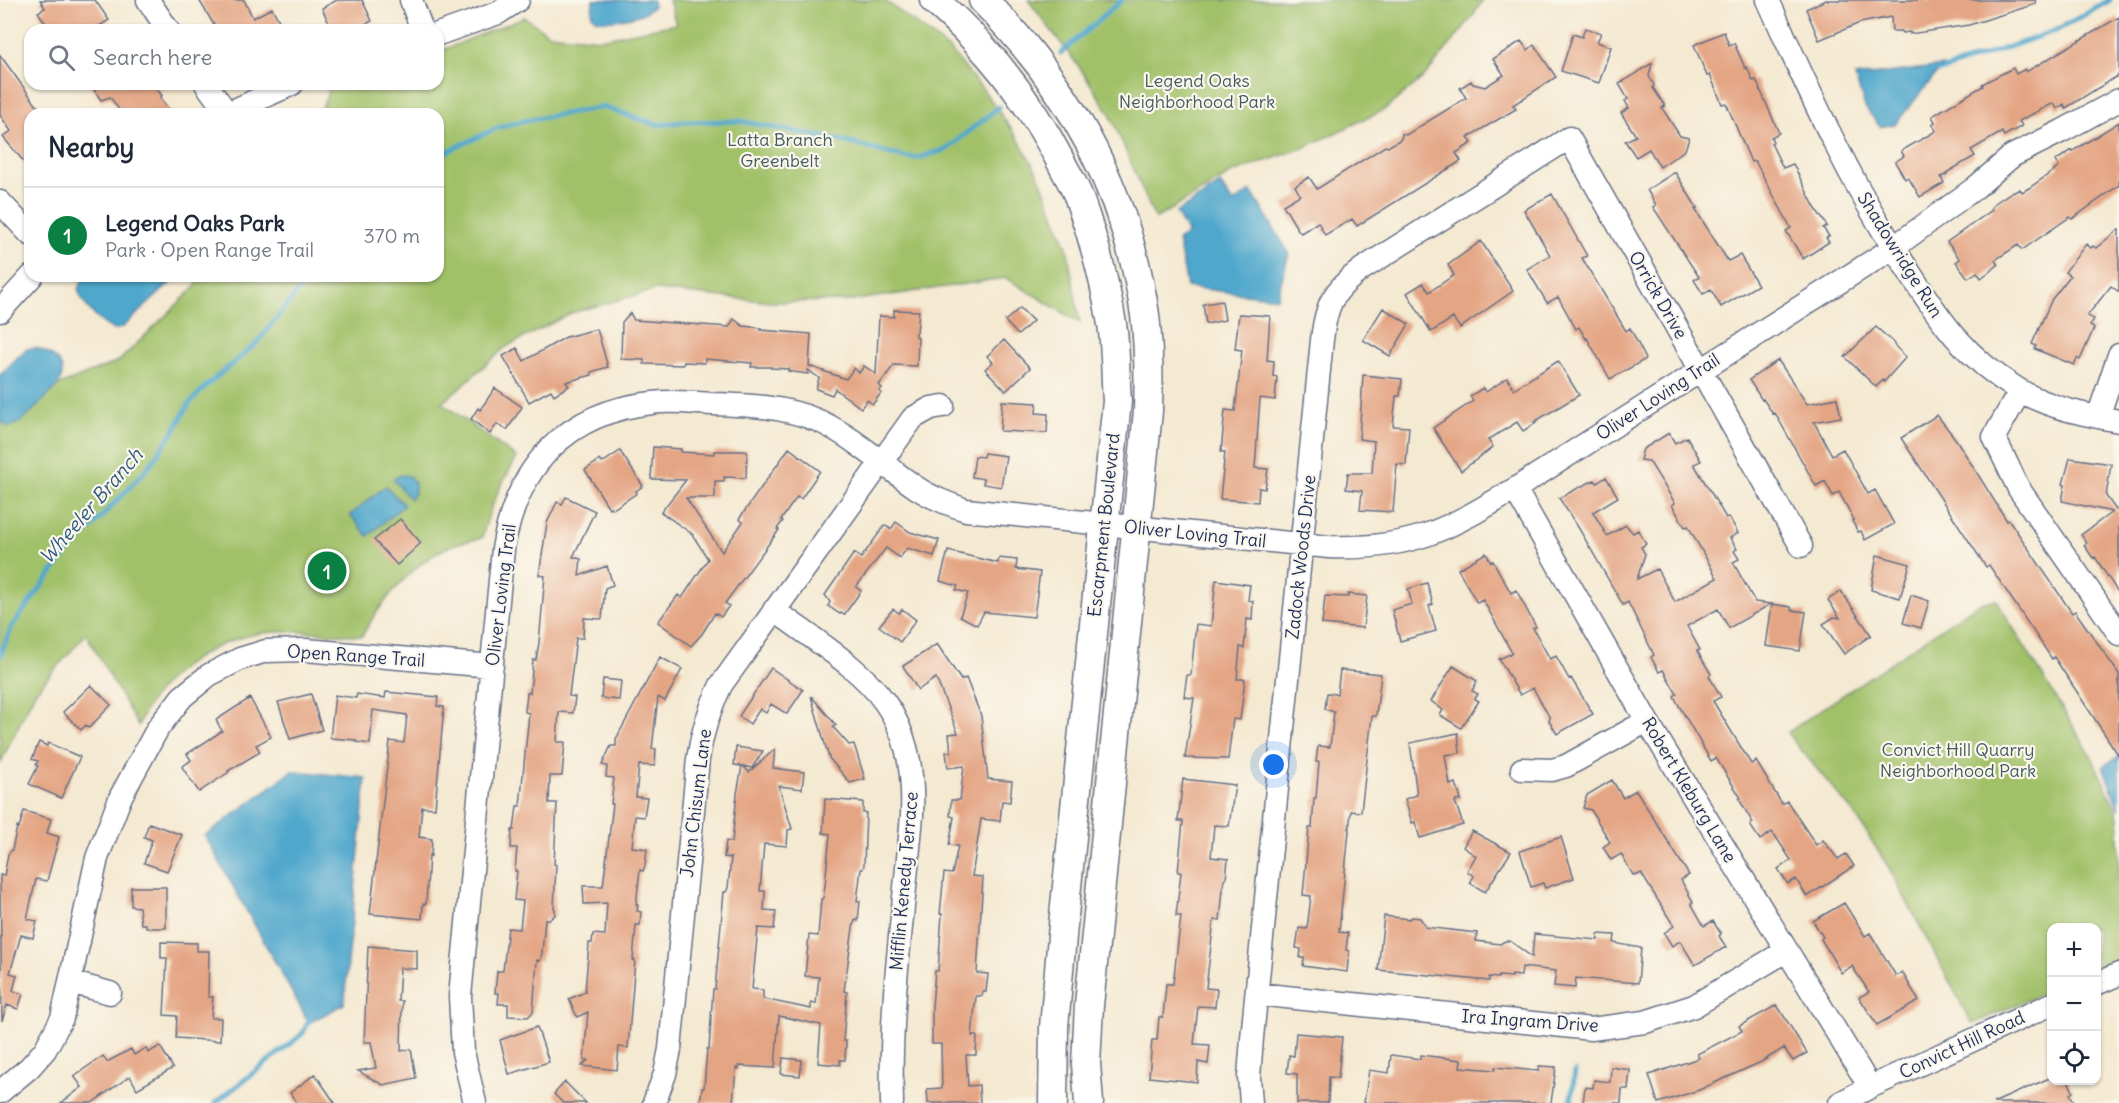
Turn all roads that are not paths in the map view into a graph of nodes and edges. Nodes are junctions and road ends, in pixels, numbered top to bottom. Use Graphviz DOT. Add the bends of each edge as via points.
graph roads {
  1 [pos="148,0"];
  2 [pos="411,0"];
  3 [pos="518,0"];
  4 [pos="934,0"];
  5 [pos="983,0"];
  6 [pos="1768,0"];
  7 [pos="164,24"];
  8 [pos="420,24"];
  9 [pos="444,32"];
  10 [pos="210,90"];
  11 [pos="279,90"];
  12 [pos="2119,100"];
  13 [pos="222,108"];
  14 [pos="239,108"];
  15 [pos="1569,138"];
  16 [pos="0,202"];
  17 [pos="24,228"];
  18 [pos="1893,248"];
  19 [pos="27,282"];
  20 [pos="0,311"];
  21 [pos="2119,355"];
  22 [pos="1701,369"];
  23 [pos="2020,391"];
  24 [pos="943,406"];
  25 [pos="2109,419"];
  26 [pos="881,462"];
  27 [pos="1515,489"];
  28 [pos="1103,525"];
  29 [pos="1137,528"];
  30 [pos="1303,545"];
  31 [pos="1801,546"];
  32 [pos="774,610"];
  33 [pos="2119,634"];
  34 [pos="492,666"];
  35 [pos="1647,721"];
  36 [pos="1522,769"];
  37 [pos="1063,925"];
  38 [pos="1096,928"];
  39 [pos="1786,951"];
  40 [pos="2119,974"];
  41 [pos="70,982"];
  42 [pos="2101,982"];
  43 [pos="110,993"];
  44 [pos="1257,994"];
  45 [pos="2047,1006"];
  46 [pos="1870,1087"];
  47 [pos="0,1092"];
  48 [pos="470,1102"];
  49 [pos="654,1103"];
  50 [pos="892,1103"];
  51 [pos="1053,1103"];
  52 [pos="1089,1103"];
  53 [pos="1251,1103"];
  54 [pos="1840,1103"];
  1 -- 7 [label="street"];
  2 -- 8 [label="street"];
  3 -- 9 [label="street" via="498,13"];
  4 -- 28 [label="main road, Escarpment Boulevard" via="982,45 1019,91 1080,198 1113,326 1117,401"];
  5 -- 29 [label="main road, Escarpment Boulevard" via="1033,54 1092,145 1117,203 1134,260 1145,316 1149,368"];
  6 -- 18 [label="street, Shadowridge Run" via="1821,118"];
  10 -- 13 [label="street"];
  11 -- 14 [label="street"];
  12 -- 18 [label="street, Oliver Loving Trail" via="2013,156"];
  15 -- 22 [label="street, Orrick Drive"];
  15 -- 30 [label="street, Zadock Woods Drive" via="1362,269 1333,296 1325,314"];
  16 -- 17 [label="street"];
  18 -- 22 [label="street, Oliver Loving Trail"];
  18 -- 23 [label="street, Shadowridge Run" via="1958,342"];
  19 -- 20 [label="street"];
  21 -- 25 [label="street"];
  22 -- 27 [label="street, Oliver Loving Trail"];
  22 -- 31 [label="street, Orrick Drive"];
  23 -- 25 [label="street, Shadowridge Run" via="2044,402"];
  23 -- 33 [label="street" via="1994,437 2019,489"];
  24 -- 26 [label="street, John Chisum Lane" via="913,418"];
  26 -- 28 [label="street, Oliver Loving Trail" via="928,494 966,510"];
  26 -- 32 [label="street, John Chisum Lane"];
  26 -- 34 [label="street, Oliver Loving Trail" via="818,421 762,406 655,402 606,412 582,423 538,461 511,513 503,549"];
  27 -- 30 [label="street, Oliver Loving Trail" via="1466,519 1419,539 1356,548"];
  27 -- 35 [label="street, Robert Kleburg Lane"];
  28 -- 29 [label="street, Oliver Loving Trail"];
  28 -- 37 [label="main road, Escarpment Boulevard"];
  29 -- 30 [label="street, Oliver Loving Trail"];
  29 -- 38 [label="main road, Escarpment Boulevard"];
  30 -- 44 [label="street, Zadock Woods Drive"];
  32 -- 49 [label="street, John Chisum Lane" via="721,685 701,737 670,1049"];
  32 -- 50 [label="street, Mifflin Kenedy Terrace" via="871,684 895,717 909,757 912,815 893,1011"];
  34 -- 41 [label="street, Open Range Trail" via="305,650 266,651 209,675 182,698 158,728 121,796 96,858"];
  34 -- 48 [label="street, Oliver Loving Trail" via="460,996"];
  35 -- 36 [label="street" via="1566,766 1552,770"];
  35 -- 39 [label="street, Robert Kleburg Lane"];
  37 -- 38 [label="main road"];
  37 -- 51 [label="main road, Escarpment Boulevard" via="1054,1027"];
  38 -- 52 [label="main road, Escarpment Boulevard" via="1086,1064"];
  39 -- 44 [label="street, Ira Ingram Drive" via="1694,1006 1645,1022 1591,1029"];
  39 -- 46 [label="street, Robert Kleburg Lane"];
  40 -- 42 [label="street"];
  41 -- 43 [label="street"];
  41 -- 47 [label="street, Open Range Trail" via="62,1018 45,1050"];
  44 -- 53 [label="street, Zadock Woods Drive" via="1249,1077"];
  45 -- 46 [label="street, Convict Hill Road"];
  46 -- 54 [label="street, Convict Hill Road"];
}
